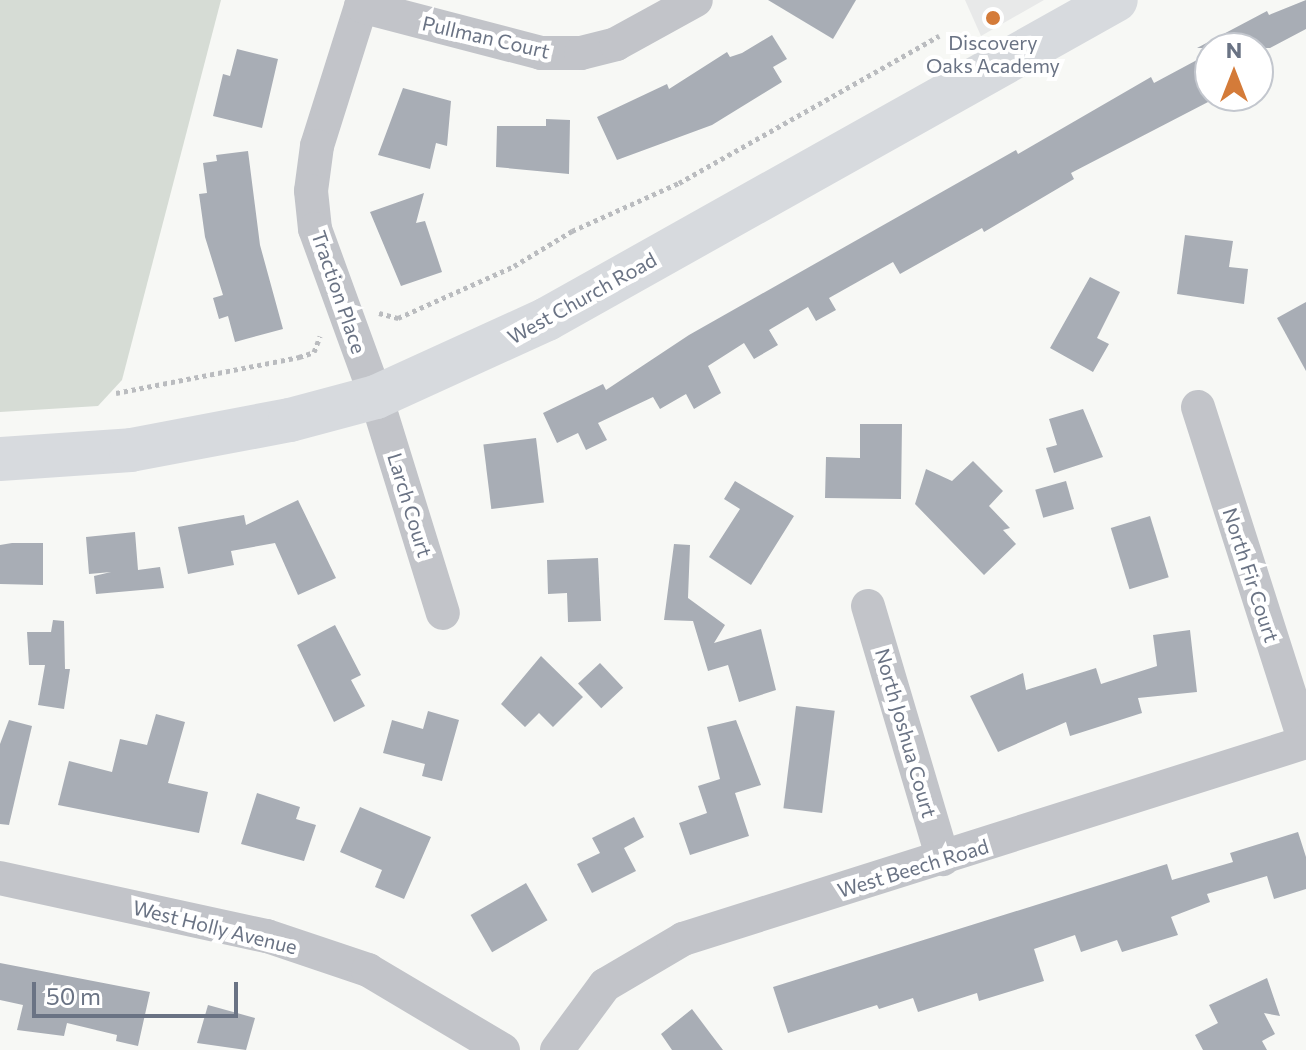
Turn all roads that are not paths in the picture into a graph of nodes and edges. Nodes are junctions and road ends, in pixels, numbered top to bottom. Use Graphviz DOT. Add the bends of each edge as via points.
graph roads {
  1 [pos="696,0"];
  2 [pos="1110,1"];
  3 [pos="362,3"];
  4 [pos="376,397"];
  5 [pos="1198,407"];
  6 [pos="0,459"];
  7 [pos="868,606"];
  8 [pos="443,613"];
  9 [pos="1306,742"];
  10 [pos="943,859"];
  11 [pos="0,878"];
  12 [pos="503,1050"];
  13 [pos="557,1050"];
  1 -- 3 [label="street, Pullman Court" via="616,44 581,53 541,53"];
  2 -- 4 [label="main road, West Church Road" via="547,319"];
  3 -- 4 [label="street, Traction Place" via="317,146 311,191 315,229"];
  4 -- 6 [label="main road, West Church Road" via="290,420 131,450"];
  4 -- 8 [label="street, Larch Court"];
  5 -- 9 [label="street, North Fir Court"];
  7 -- 10 [label="street, North Joshua Court"];
  9 -- 10 [label="street, West Beech Road"];
  10 -- 13 [label="street, West Beech Road" via="683,939 605,985"];
  11 -- 12 [label="street, West Holly Avenue" via="267,936 368,970"];
}
